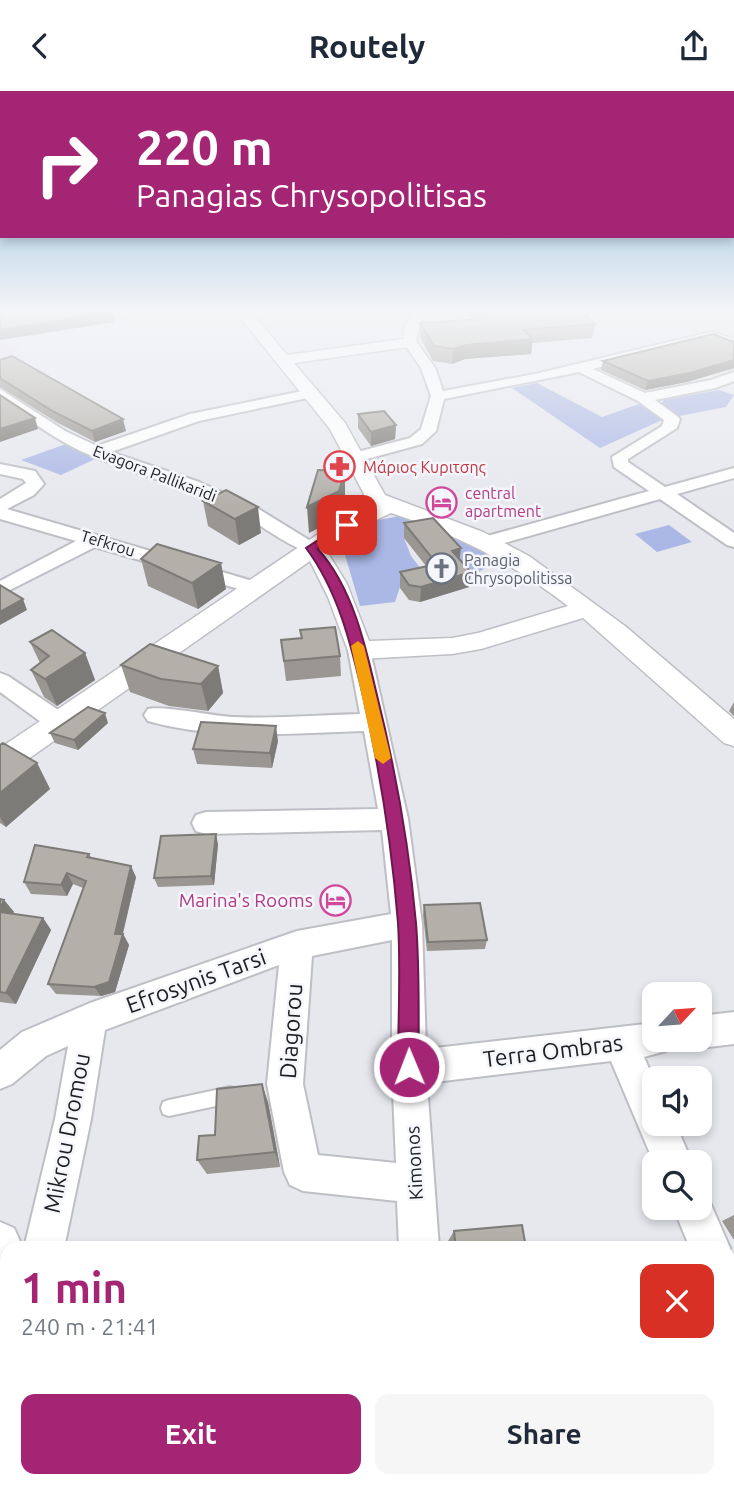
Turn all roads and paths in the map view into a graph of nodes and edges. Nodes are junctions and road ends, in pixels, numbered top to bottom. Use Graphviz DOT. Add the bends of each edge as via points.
graph roads {
  1 [pos="297,376"];
  2 [pos="431,376"];
  3 [pos="551,376"];
  4 [pos="598,376"];
  5 [pos="734,376"];
  6 [pos="715,384"];
  7 [pos="734,392"];
  8 [pos="0,393"];
  9 [pos="312,393"];
  10 [pos="439,396"];
  11 [pos="643,398"];
  12 [pos="96,452"];
  13 [pos="356,457"];
  14 [pos="0,469"];
  15 [pos="628,470"];
  16 [pos="734,473"];
  17 [pos="662,493"];
  18 [pos="371,501"];
  19 [pos="0,506"];
  20 [pos="0,513"];
  21 [pos="734,517"];
  22 [pos="709,525"];
  23 [pos="95,539"];
  24 [pos="734,541"];
  25 [pos="487,543"];
  26 [pos="312,548"];
  27 [pos="256,588"];
  28 [pos="0,589"];
  29 [pos="585,609"];
  30 [pos="359,650"];
  31 [pos="0,681"];
  32 [pos="156,715"];
  33 [pos="376,722"];
  34 [pos="61,724"];
  35 [pos="734,735"];
  36 [pos="0,763"];
  37 [pos="394,820"];
  38 [pos="206,823"];
  39 [pos="407,924"];
  40 [pos="297,945"];
  41 [pos="90,1019"];
  42 [pos="734,1028"];
  43 [pos="712,1031"];
  44 [pos="638,1041"];
  45 [pos="643,1066"];
  46 [pos="409,1067"];
  47 [pos="0,1072"];
  48 [pos="247,1092"];
  49 [pos="170,1108"];
  50 [pos="415,1184"];
  51 [pos="698,1220"];
  52 [pos="46,1241"];
  53 [pos="419,1241"];
  54 [pos="707,1241"];
  1 -- 9 [label="street"];
  2 -- 10 [label="street"];
  3 -- 10 [label="street"];
  4 -- 11 [label="street"];
  5 -- 6 [label="street"];
  6 -- 7 [label="street"];
  6 -- 11 [label="street"];
  8 -- 12 [label="street, Evagora Pallikaridi" via="59,434"];
  9 -- 12 [label="street" via="162,426"];
  9 -- 13 [label="street"];
  10 -- 13 [label="street" via="425,436"];
  11 -- 15 [label="street" via="673,422 620,457 620,464"];
  12 -- 26 [label="street, Evagora Pallikaridi" via="193,486 251,512"];
  13 -- 18 [label="street"];
  14 -- 19 [label="street" via="29,475 35,484"];
  15 -- 17 [label="street"];
  16 -- 17 [label="street"];
  17 -- 22 [label="street"];
  17 -- 25 [label="street"];
  18 -- 25 [label="street" via="444,523"];
  18 -- 26 [label="street" via="347,525"];
  20 -- 23 [label="street, Tefkrou"];
  21 -- 22 [label="street"];
  22 -- 24 [label="street"];
  23 -- 27 [label="street, Tefkrou"];
  23 -- 28 [label="street"];
  25 -- 29 [label="street"];
  26 -- 27 [label="street"];
  26 -- 30 [label="street, Kimonos" via="333,580"];
  27 -- 34 [label="street"];
  29 -- 30 [label="street" via="481,641"];
  29 -- 35 [label="street"];
  30 -- 33 [label="street, Kimonos"];
  31 -- 34 [label="street"];
  32 -- 33 [label="street" via="220,725"];
  33 -- 37 [label="street, Kimonos"];
  34 -- 36 [label="street"];
  37 -- 38 [label="street"];
  37 -- 39 [label="street, Kimonos"];
  39 -- 40 [label="street, Efrosynis Tarsi"];
  39 -- 46 [label="street, Kimonos"];
  40 -- 41 [label="street, Efrosynis Tarsi"];
  40 -- 50 [label="street, Diagorou" via="279,1085 303,1172"];
  41 -- 47 [label="street, Efrosynis Tarsi" via="34,1044"];
  41 -- 52 [label="street, Mikrou Dromou"];
  42 -- 43 [label="street"];
  44 -- 45 [label="street"];
  44 -- 46 [label="street, Terra Ombras"];
  46 -- 50 [label="street, Kimonos"];
  48 -- 49 [label="lane"];
  50 -- 53 [label="street, Kimonos"];
  51 -- 54 [label="street"];
}
